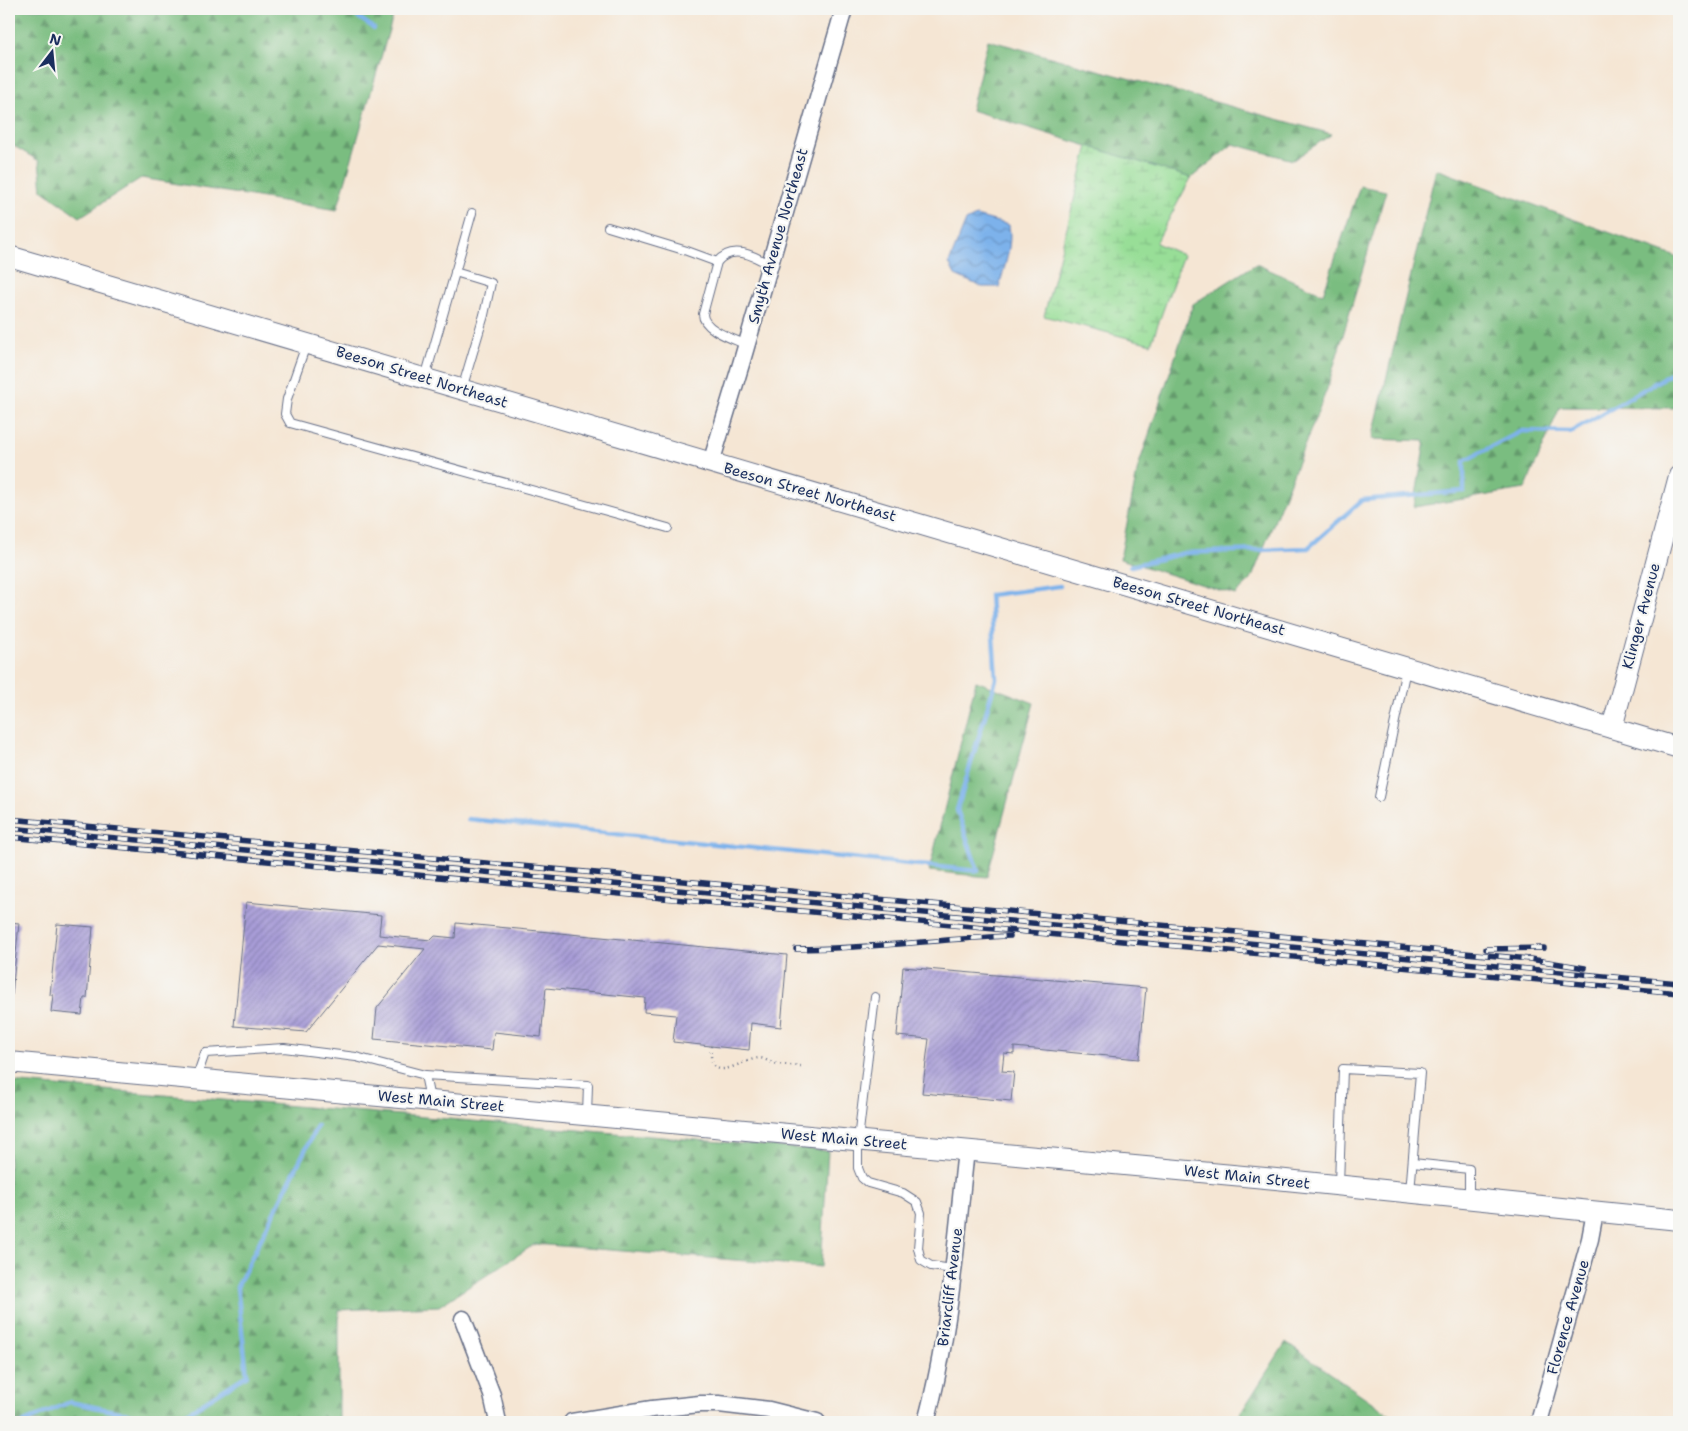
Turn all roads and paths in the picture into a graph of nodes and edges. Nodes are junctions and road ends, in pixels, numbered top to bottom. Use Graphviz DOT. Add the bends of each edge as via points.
graph roads {
  1 [pos="844,9"];
  2 [pos="472,213"];
  3 [pos="608,227"];
  4 [pos="9,256"];
  5 [pos="717,262"];
  6 [pos="770,265"];
  7 [pos="455,272"];
  8 [pos="306,343"];
  9 [pos="747,345"];
  10 [pos="425,378"];
  11 [pos="462,389"];
  12 [pos="711,463"];
  13 [pos="1679,476"];
  14 [pos="668,528"];
  15 [pos="1406,667"];
  16 [pos="1612,728"];
  17 [pos="1679,748"];
  18 [pos="1379,797"];
  19 [pos="875,997"];
  20 [pos="711,1046"];
  21 [pos="9,1062"];
  22 [pos="801,1066"];
  23 [pos="425,1075"];
  24 [pos="196,1079"];
  25 [pos="430,1100"];
  26 [pos="587,1114"];
  27 [pos="858,1140"];
  28 [pos="966,1150"];
  29 [pos="1413,1163"];
  30 [pos="1339,1186"];
  31 [pos="1410,1193"];
  32 [pos="1470,1199"];
  33 [pos="1595,1212"];
  34 [pos="1679,1220"];
  35 [pos="953,1270"];
  36 [pos="463,1319"];
  37 [pos="498,1422"];
  38 [pos="572,1422"];
  39 [pos="817,1422"];
  40 [pos="926,1422"];
  41 [pos="1539,1422"];
  1 -- 6 [label="street, Smyth Avenue Northeast"];
  2 -- 7 [label="lane"];
  3 -- 5 [label="lane"];
  4 -- 8 [label="street, Beeson Street Northeast"];
  5 -- 6 [label="lane" via="729,252 758,258"];
  5 -- 9 [label="lane" via="703,319 708,326"];
  6 -- 9 [label="street, Smyth Avenue Northeast"];
  7 -- 10 [label="lane"];
  7 -- 11 [label="lane" via="491,282"];
  8 -- 10 [label="street, Beeson Street Northeast"];
  8 -- 14 [label="lane" via="287,399 284,414 290,423"];
  9 -- 12 [label="street, Smyth Avenue Northeast"];
  10 -- 11 [label="street, Beeson Street Northeast"];
  11 -- 12 [label="street, Beeson Street Northeast"];
  12 -- 15 [label="street, Beeson Street Northeast"];
  13 -- 16 [label="street, Klinger Avenue"];
  15 -- 16 [label="street, Beeson Street Northeast"];
  15 -- 18 [label="lane"];
  16 -- 17 [label="street, Beeson Street Northeast"];
  19 -- 27 [label="lane"];
  20 -- 22 [label="path" via="711,1059 721,1069 731,1069 760,1058 772,1063"];
  21 -- 24 [label="street, West Main Street"];
  23 -- 24 [label="lane" via="356,1057 284,1048 205,1053"];
  23 -- 25 [label="lane"];
  23 -- 26 [label="lane" via="588,1085"];
  24 -- 25 [label="street, West Main Street"];
  25 -- 26 [label="street, West Main Street"];
  26 -- 27 [label="street, West Main Street"];
  27 -- 28 [label="street, West Main Street"];
  27 -- 35 [label="lane" via="858,1168 862,1178 868,1183 903,1193 917,1202 921,1213 918,1248 921,1260 931,1266"];
  28 -- 30 [label="street, West Main Street"];
  28 -- 35 [label="street, Briarcliff Avenue"];
  29 -- 30 [label="lane" via="1420,1073 1343,1068"];
  29 -- 31 [label="lane"];
  29 -- 32 [label="lane" via="1469,1169"];
  30 -- 31 [label="street, West Main Street"];
  31 -- 32 [label="street, West Main Street"];
  32 -- 33 [label="street, West Main Street"];
  33 -- 34 [label="street, West Main Street"];
  33 -- 41 [label="street, Florence Avenue"];
  35 -- 40 [label="street, Briarcliff Avenue" via="941,1357"];
  36 -- 37 [label="street" via="492,1395"];
  38 -- 39 [label="street" via="652,1409 719,1404 769,1410"];
}
